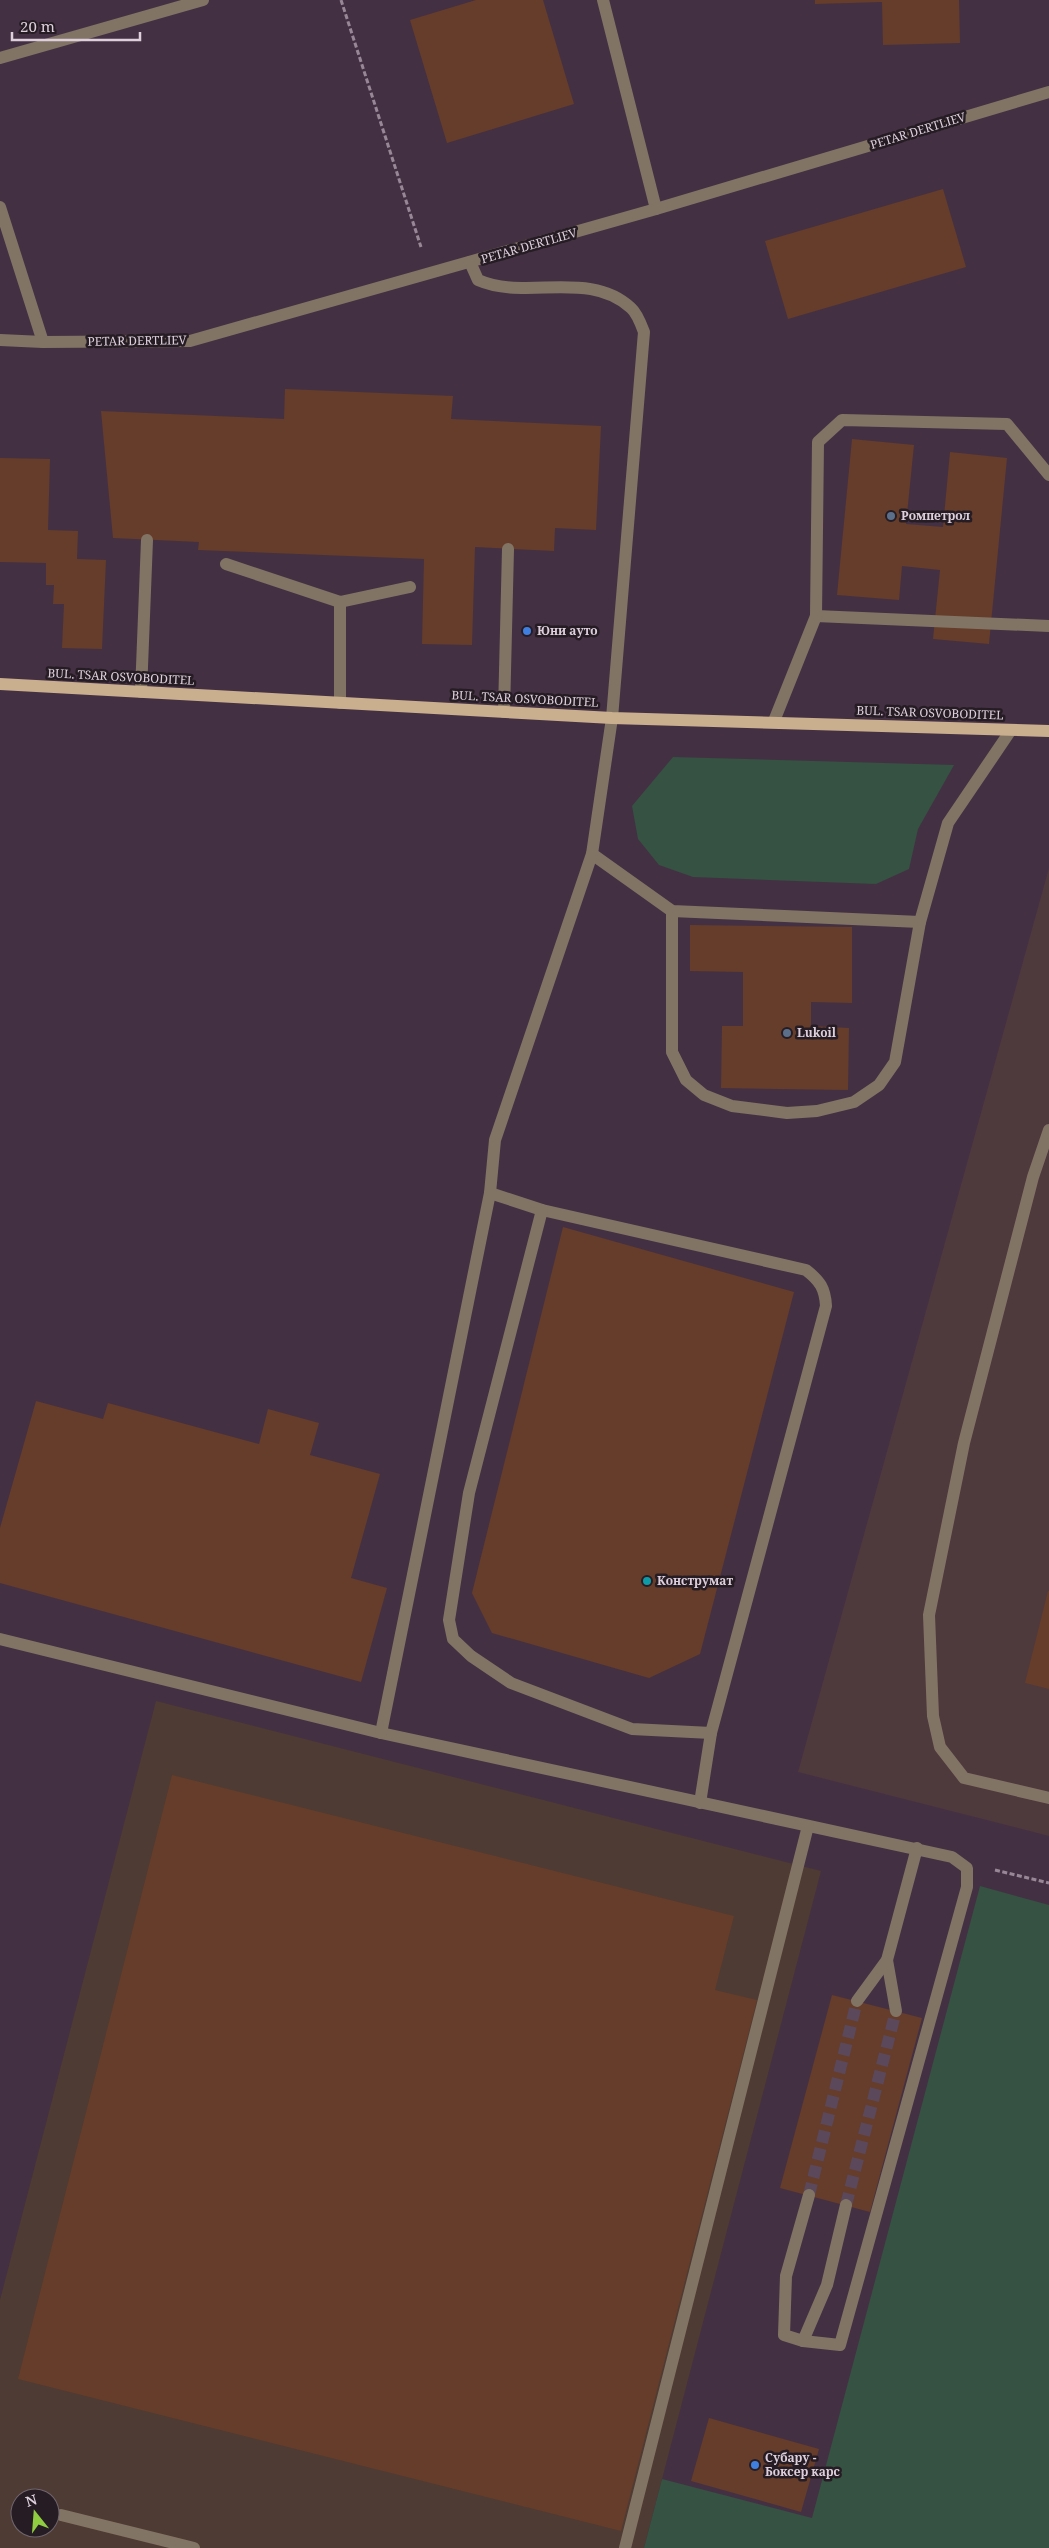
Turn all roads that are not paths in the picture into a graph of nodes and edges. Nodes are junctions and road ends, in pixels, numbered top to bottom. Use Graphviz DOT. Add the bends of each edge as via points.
graph roads {
  1 [pos="203,0"];
  2 [pos="603,0"];
  3 [pos="0,58"];
  4 [pos="1049,92"];
  5 [pos="0,208"];
  6 [pos="656,209"];
  7 [pos="470,262"];
  8 [pos="0,340"];
  9 [pos="42,342"];
  10 [pos="1049,475"];
  11 [pos="147,540"];
  12 [pos="508,549"];
  13 [pos="226,564"];
  14 [pos="410,587"];
  15 [pos="340,602"];
  16 [pos="816,616"];
  17 [pos="1049,626"];
  18 [pos="0,684"];
  19 [pos="141,692"];
  20 [pos="340,703"];
  21 [pos="504,712"];
  22 [pos="612,718"];
  23 [pos="774,721"];
  24 [pos="1011,730"];
  25 [pos="1049,731"];
  26 [pos="592,854"];
  27 [pos="672,911"];
  28 [pos="920,922"];
  29 [pos="1049,1130"];
  30 [pos="490,1193"];
  31 [pos="542,1210"];
  32 [pos="0,1639"];
  33 [pos="381,1733"];
  34 [pos="711,1733"];
  35 [pos="1049,1798"];
  36 [pos="700,1803"];
  37 [pos="808,1826"];
  38 [pos="916,1848"];
  39 [pos="887,1960"];
  40 [pos="857,2001"];
  41 [pos="896,2012"];
  42 [pos="809,2195"];
  43 [pos="846,2205"];
  44 [pos="803,2341"];
  45 [pos="61,2515"];
  46 [pos="194,2548"];
  47 [pos="625,2548"];
  1 -- 3 [label="street"];
  2 -- 6 [label="street"];
  4 -- 6 [label="street, PETAR DERTLIEV"];
  5 -- 9 [label="street"];
  6 -- 7 [label="street, PETAR DERTLIEV"];
  7 -- 9 [label="street, PETAR DERTLIEV" via="190,341"];
  7 -- 22 [label="street" via="478,280 494,287 566,286 613,295 632,309 644,332"];
  8 -- 9 [label="street, PETAR DERTLIEV"];
  10 -- 16 [label="street" via="1006,424 842,420 818,442"];
  11 -- 19 [label="street"];
  12 -- 21 [label="street"];
  13 -- 15 [label="street"];
  14 -- 15 [label="street"];
  15 -- 20 [label="street"];
  16 -- 17 [label="street"];
  16 -- 23 [label="street"];
  18 -- 19 [label="main road, BUL. TSAR OSVOBODITEL"];
  19 -- 20 [label="main road, BUL. TSAR OSVOBODITEL"];
  20 -- 21 [label="main road, BUL. TSAR OSVOBODITEL"];
  21 -- 22 [label="main road, BUL. TSAR OSVOBODITEL"];
  22 -- 23 [label="main road, BUL. TSAR OSVOBODITEL"];
  22 -- 26 [label="street"];
  23 -- 24 [label="main road, BUL. TSAR OSVOBODITEL"];
  24 -- 25 [label="main road, BUL. TSAR OSVOBODITEL"];
  24 -- 28 [label="street" via="948,823"];
  26 -- 27 [label="street"];
  26 -- 30 [label="street" via="495,1140"];
  27 -- 28 [label="street"];
  27 -- 28 [label="street" via="672,1052 686,1080 704,1095 732,1106 787,1112 817,1111 854,1102 878,1085 895,1062"];
  29 -- 35 [label="street" via="1033,1177 964,1443 929,1615 933,1716 940,1746 964,1778"];
  30 -- 31 [label="street"];
  30 -- 33 [label="street"];
  31 -- 34 [label="street" via="469,1493 449,1620 453,1639 471,1656 511,1683 632,1729"];
  31 -- 34 [label="street" via="806,1270 820,1281 825,1291 826,1306"];
  32 -- 33 [label="street"];
  33 -- 36 [label="street"];
  34 -- 36 [label="street"];
  36 -- 37 [label="street"];
  37 -- 38 [label="street"];
  37 -- 47 [label="street"];
  38 -- 39 [label="street"];
  38 -- 44 [label="street" via="952,1857 967,1868 967,1887 840,2345"];
  39 -- 40 [label="street"];
  39 -- 41 [label="street"];
  42 -- 44 [label="street" via="786,2276 784,2335"];
  43 -- 44 [label="street" via="827,2285"];
  45 -- 46 [label="street"];
}
